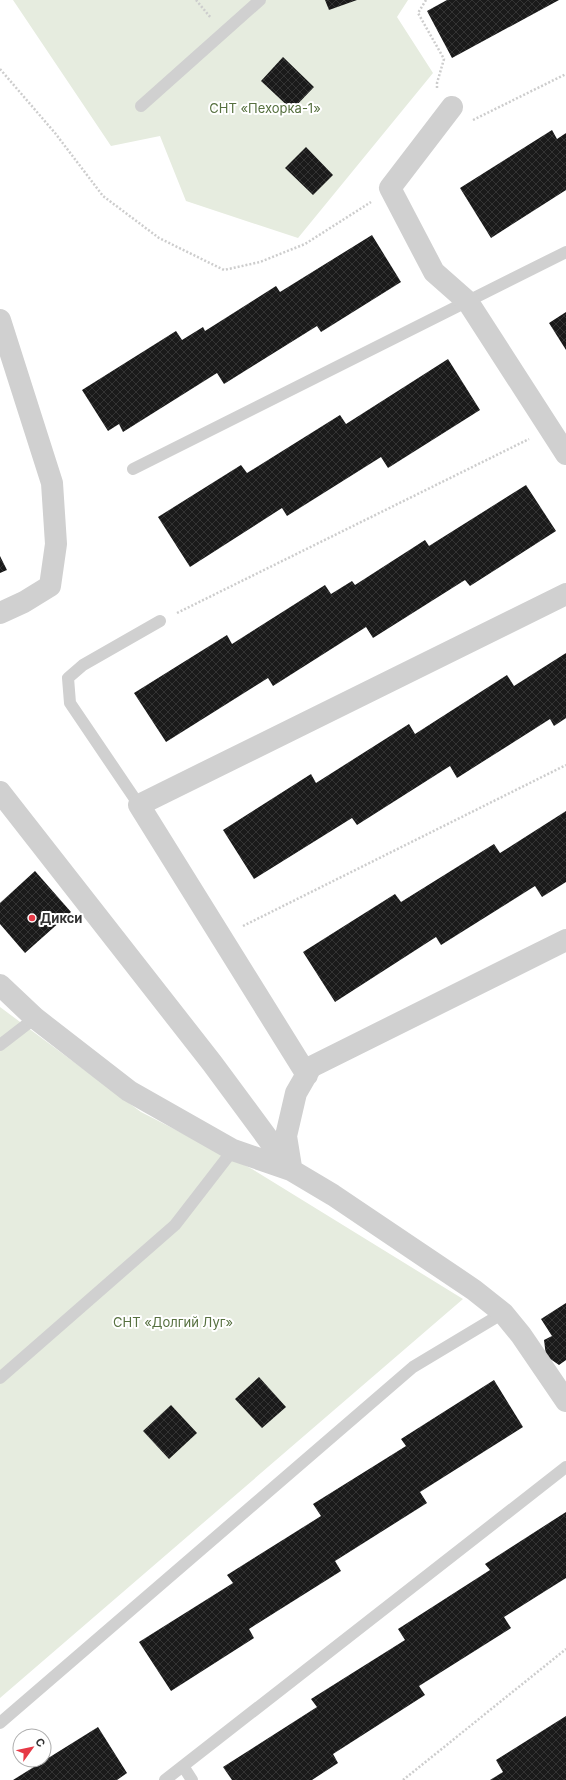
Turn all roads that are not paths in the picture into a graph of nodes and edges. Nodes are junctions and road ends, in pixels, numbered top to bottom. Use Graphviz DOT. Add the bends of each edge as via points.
graph roads {
  1 [pos="260,0"];
  2 [pos="141,106"];
  3 [pos="447,114"];
  4 [pos="566,252"];
  5 [pos="468,302"];
  6 [pos="0,322"];
  7 [pos="566,454"];
  8 [pos="134,469"];
  9 [pos="566,594"];
  10 [pos="0,613"];
  11 [pos="160,621"];
  12 [pos="0,792"];
  13 [pos="139,805"];
  14 [pos="566,940"];
  15 [pos="0,985"];
  16 [pos="35,1018"];
  17 [pos="0,1045"];
  18 [pos="307,1075"];
  19 [pos="233,1150"];
  20 [pos="291,1170"];
  21 [pos="504,1313"];
  22 [pos="0,1378"];
  23 [pos="566,1401"];
  24 [pos="566,1467"];
  25 [pos="0,1723"];
  26 [pos="183,1766"];
  27 [pos="165,1780"];
  28 [pos="192,1780"];
  1 -- 2 [label="lane"];
  3 -- 5 [label="street" via="390,188 434,272"];
  4 -- 5 [label="lane"];
  5 -- 7 [label="street"];
  5 -- 8 [label="lane"];
  6 -- 10 [label="street" via="52,483 56,544 50,586"];
  9 -- 13 [label="street"];
  11 -- 13 [label="lane" via="82,665 68,678 70,703"];
  12 -- 20 [label="street" via="212,1063"];
  13 -- 18 [label="street"];
  14 -- 18 [label="street" via="311,1067"];
  15 -- 16 [label="street"];
  16 -- 17 [label="lane"];
  16 -- 19 [label="street" via="129,1091"];
  18 -- 20 [label="street" via="296,1093 286,1136"];
  19 -- 20 [label="street"];
  19 -- 22 [label="lane" via="175,1224"];
  20 -- 21 [label="street" via="333,1194 468,1285"];
  21 -- 23 [label="street"];
  21 -- 25 [label="lane" via="413,1367"];
  24 -- 26 [label="lane"];
  26 -- 27 [label="lane"];
  26 -- 28 [label="lane"];
}
